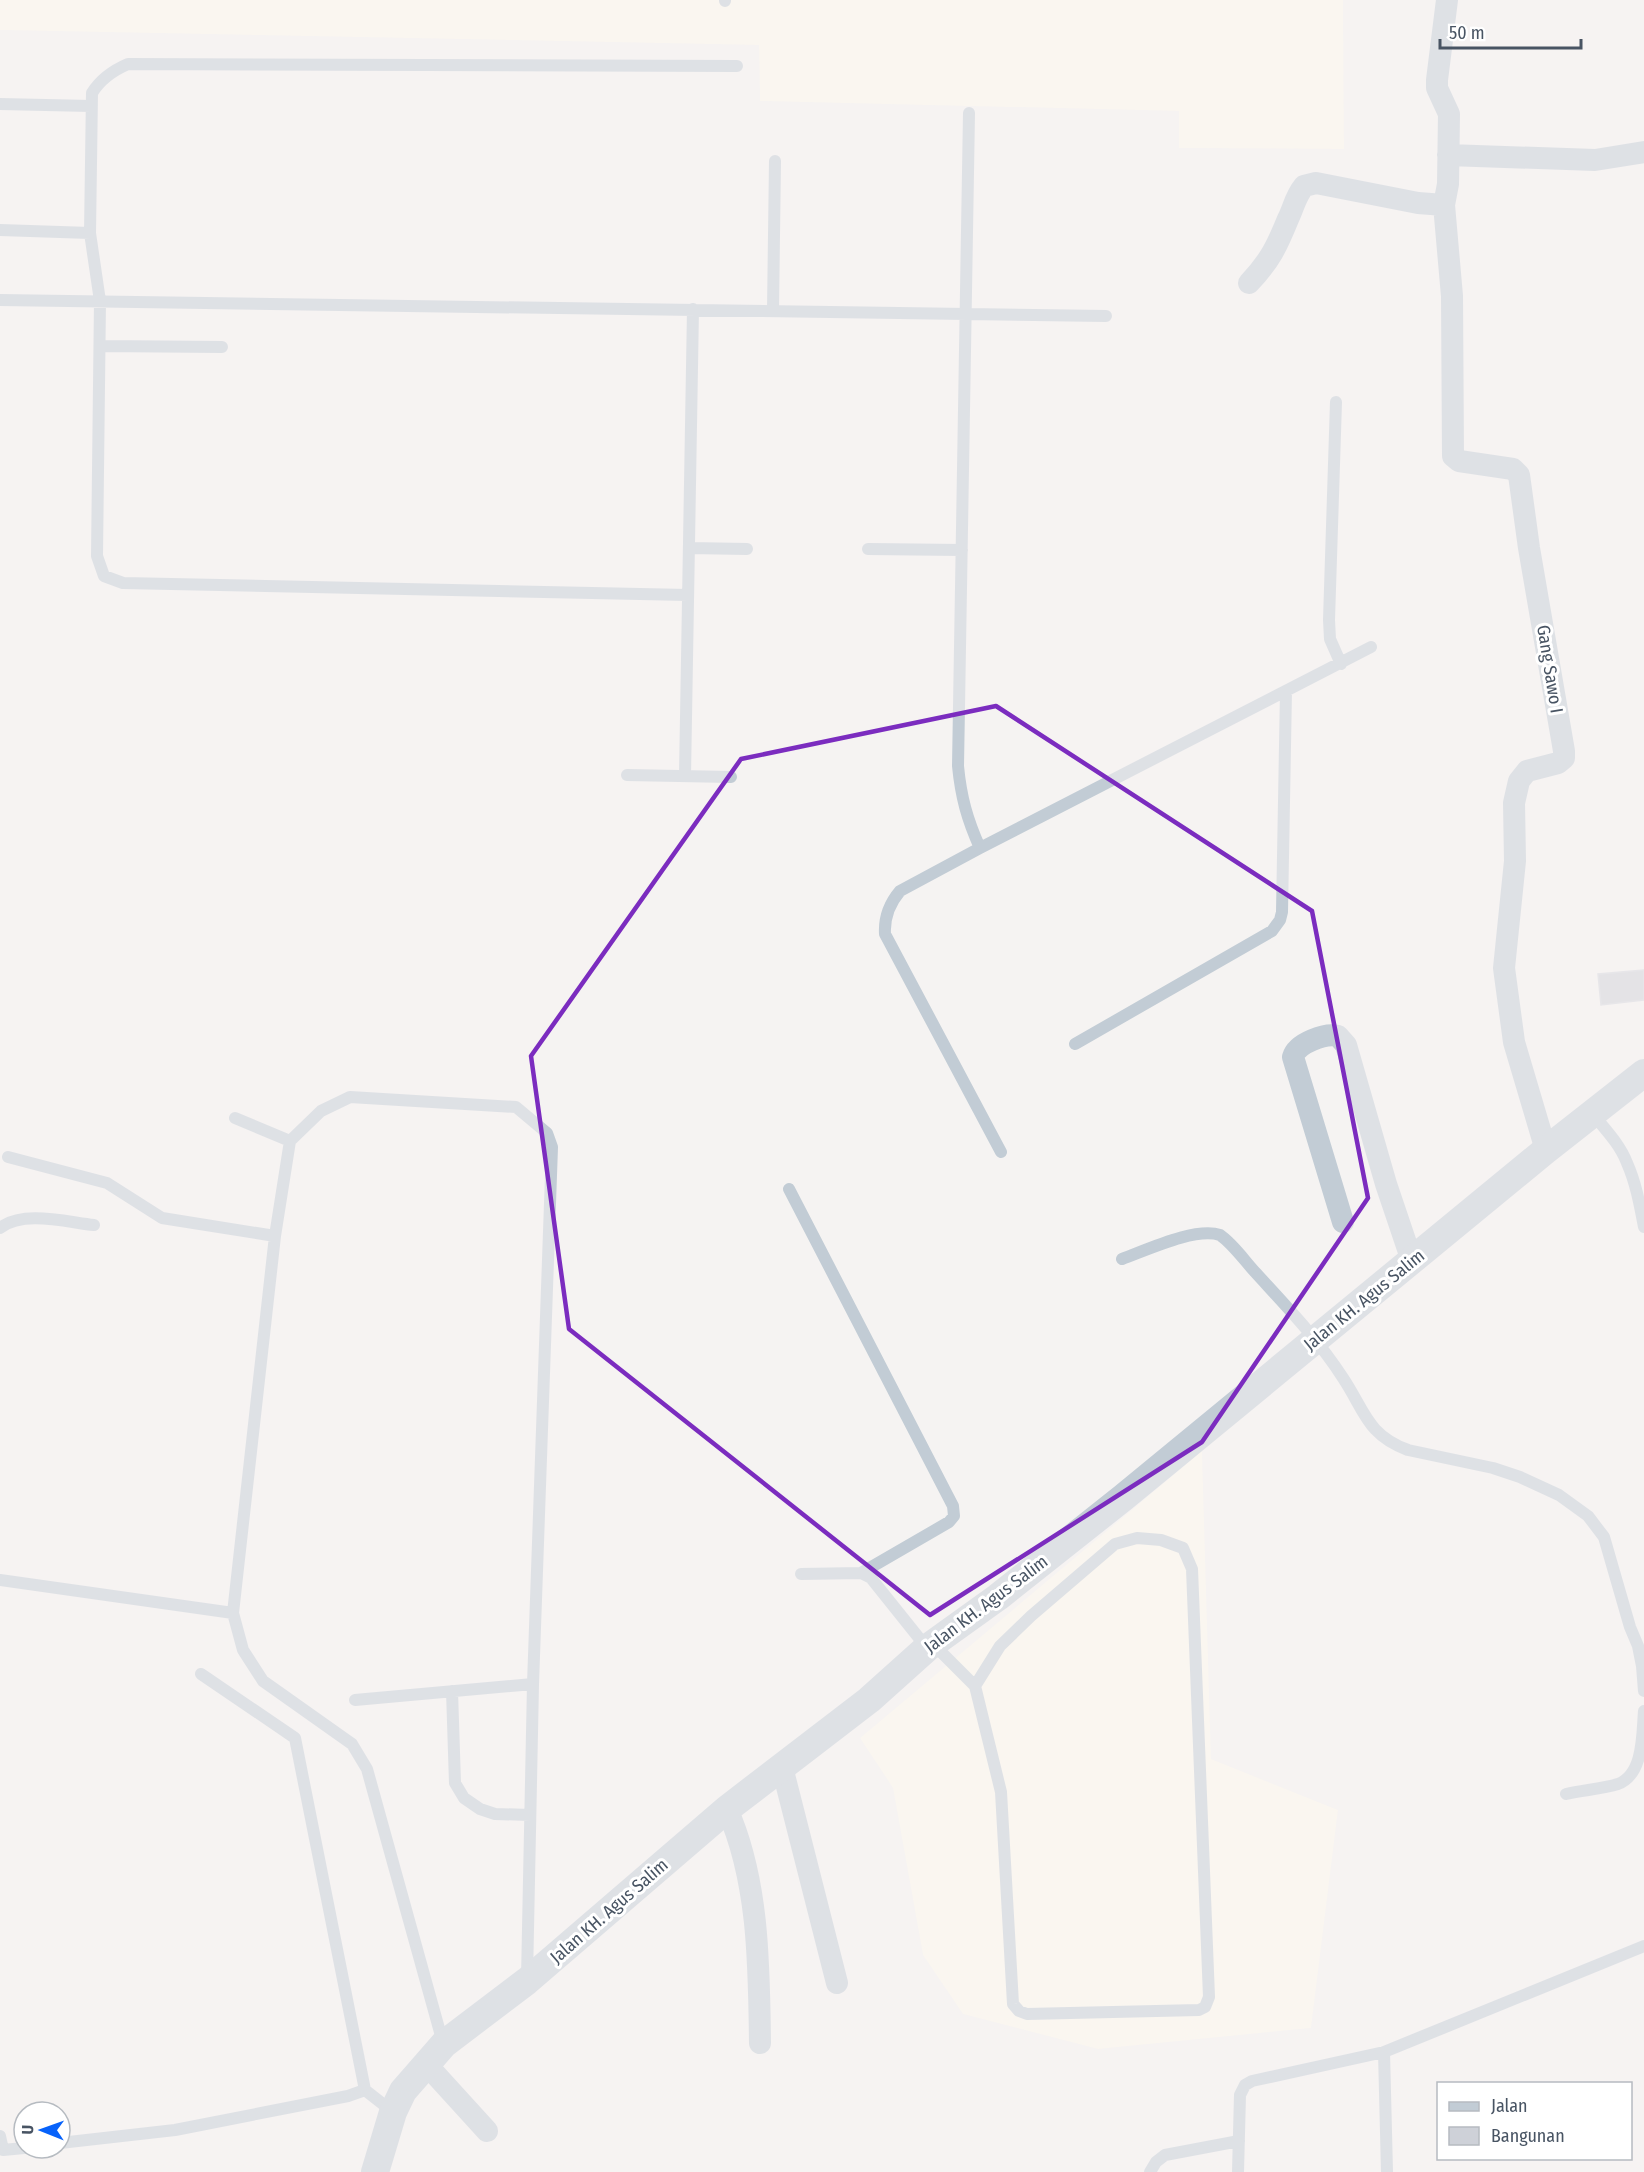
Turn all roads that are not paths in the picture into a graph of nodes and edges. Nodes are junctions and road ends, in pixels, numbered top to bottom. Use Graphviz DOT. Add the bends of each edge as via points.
graph roads {
  1 [pos="1447,0"];
  2 [pos="737,66"];
  3 [pos="0,104"];
  4 [pos="92,106"];
  5 [pos="969,113"];
  6 [pos="1644,152"];
  7 [pos="1448,155"];
  8 [pos="775,161"];
  9 [pos="1444,205"];
  10 [pos="0,230"];
  11 [pos="90,233"];
  12 [pos="1249,283"];
  13 [pos="0,300"];
  14 [pos="100,301"];
  15 [pos="693,309"];
  16 [pos="773,310"];
  17 [pos="966,314"];
  18 [pos="1106,316"];
  19 [pos="100,346"];
  20 [pos="222,347"];
  21 [pos="1336,402"];
  22 [pos="689,548"];
  23 [pos="747,549"];
  24 [pos="868,549"];
  25 [pos="962,550"];
  26 [pos="688,595"];
  27 [pos="1371,647"];
  28 [pos="1341,664"];
  29 [pos="1286,691"];
  30 [pos="627,775"];
  31 [pos="685,776"];
  32 [pos="731,777"];
  33 [pos="980,848"];
  34 [pos="1075,1044"];
  35 [pos="1644,1073"];
  36 [pos="1592,1113"];
  37 [pos="235,1118"];
  38 [pos="290,1141"];
  39 [pos="1546,1150"];
  40 [pos="1001,1152"];
  41 [pos="8,1157"];
  42 [pos="789,1189"];
  43 [pos="1343,1221"];
  44 [pos="94,1225"];
  45 [pos="1644,1227"];
  46 [pos="0,1228"];
  47 [pos="275,1236"];
  48 [pos="1122,1259"];
  49 [pos="1412,1261"];
  50 [pos="1314,1341"];
  51 [pos="861,1573"];
  52 [pos="801,1574"];
  53 [pos="0,1580"];
  54 [pos="233,1612"];
  55 [pos="930,1646"];
  56 [pos="201,1674"];
  57 [pos="533,1684"];
  58 [pos="975,1686"];
  59 [pos="452,1691"];
  60 [pos="1644,1691"];
  61 [pos="355,1700"];
  62 [pos="1644,1711"];
  63 [pos="782,1767"];
  64 [pos="1566,1794"];
  65 [pos="727,1809"];
  66 [pos="530,1815"];
  67 [pos="1644,1946"];
  68 [pos="527,1981"];
  69 [pos="837,1983"];
  70 [pos="760,2043"];
  71 [pos="1384,2052"];
  72 [pos="435,2054"];
  73 [pos="364,2090"];
  74 [pos="393,2112"];
  75 [pos="487,2131"];
  76 [pos="0,2136"];
  77 [pos="1239,2141"];
  78 [pos="72,2143"];
  79 [pos="12,2149"];
  80 [pos="375,2172"];
  81 [pos="1150,2172"];
  82 [pos="1238,2172"];
  83 [pos="1387,2172"];
  1 -- 7 [label="street" via="1437,87 1449,114"];
  2 -- 4 [label="lane" via="128,64 97,85 92,93"];
  3 -- 4 [label="lane"];
  4 -- 11 [label="lane"];
  5 -- 17 [label="lane"];
  6 -- 7 [label="street" via="1595,160"];
  7 -- 9 [label="street"];
  8 -- 16 [label="lane"];
  9 -- 12 [label="street" via="1316,183 1304,186 1294,199 1272,256"];
  9 -- 39 [label="street, Gang Sawo I" via="1452,296 1453,456 1459,461 1513,469 1519,475 1564,751 1558,764 1527,771 1519,781 1514,803 1515,861 1504,968 1514,1042"];
  10 -- 11 [label="lane"];
  11 -- 14 [label="lane"];
  13 -- 14 [label="lane"];
  14 -- 15 [label="lane"];
  14 -- 19 [label="lane"];
  15 -- 16 [label="lane"];
  15 -- 22 [label="lane"];
  16 -- 17 [label="lane"];
  17 -- 18 [label="lane"];
  17 -- 25 [label="lane"];
  19 -- 20 [label="lane"];
  19 -- 26 [label="lane" via="97,556 104,576 123,583"];
  21 -- 28 [label="lane" via="1329,620 1330,639"];
  22 -- 23 [label="lane"];
  22 -- 26 [label="lane"];
  24 -- 25 [label="lane"];
  25 -- 33 [label="lane" via="958,766 967,818"];
  26 -- 31 [label="lane"];
  27 -- 28 [label="lane"];
  28 -- 29 [label="lane"];
  29 -- 33 [label="lane"];
  29 -- 34 [label="lane" via="1281,920 1272,931"];
  30 -- 31 [label="lane"];
  31 -- 32 [label="lane"];
  33 -- 40 [label="lane" via="900,891 892,900 884,923 885,934"];
  35 -- 36 [label="street, Jalan KH. Agus Salim"];
  36 -- 39 [label="street, Jalan KH. Agus Salim"];
  36 -- 45 [label="lane" via="1627,1162"];
  37 -- 38 [label="lane"];
  38 -- 47 [label="lane"];
  38 -- 57 [label="lane" via="321,1111 350,1097 516,1107 548,1133 552,1159"];
  39 -- 49 [label="street, Jalan KH. Agus Salim"];
  41 -- 47 [label="lane" via="107,1183 162,1218"];
  42 -- 51 [label="lane" via="953,1506 954,1516 949,1522"];
  43 -- 49 [label="street" via="1293,1057 1298,1048 1333,1035 1346,1045"];
  44 -- 46 [label="lane" via="25,1217"];
  47 -- 54 [label="lane"];
  48 -- 50 [label="lane" via="1189,1236 1220,1235"];
  49 -- 50 [label="street, Jalan KH. Agus Salim"];
  50 -- 55 [label="street, Jalan KH. Agus Salim" via="1007,1590"];
  50 -- 60 [label="lane" via="1343,1377 1380,1436 1408,1450 1493,1468 1541,1485 1598,1526 1638,1646"];
  51 -- 52 [label="lane"];
  51 -- 55 [label="lane" via="871,1578"];
  53 -- 54 [label="lane"];
  54 -- 72 [label="lane" via="243,1650 263,1681 352,1744 367,1769"];
  55 -- 58 [label="lane"];
  55 -- 63 [label="street, Jalan KH. Agus Salim" via="869,1700"];
  56 -- 73 [label="lane" via="295,1738"];
  57 -- 59 [label="lane"];
  57 -- 66 [label="lane"];
  58 -- 58 [label="lane" via="1000,1646 1115,1544 1137,1538 1161,1540 1184,1548 1192,1569 1209,1997 1205,2007 1027,2014 1013,2004 1001,1792"];
  59 -- 61 [label="lane"];
  59 -- 66 [label="lane" via="455,1783 464,1798 495,1814"];
  62 -- 64 [label="lane" via="1638,1764 1630,1775 1620,1783"];
  63 -- 65 [label="street, Jalan KH. Agus Salim"];
  63 -- 69 [label="street"];
  65 -- 68 [label="street, Jalan KH. Agus Salim"];
  65 -- 70 [label="street" via="737,1831 751,1899 759,1974"];
  66 -- 68 [label="lane"];
  67 -- 71 [label="lane"];
  68 -- 72 [label="street, Jalan KH. Agus Salim"];
  71 -- 77 [label="lane" via="1245,2085 1240,2095"];
  71 -- 83 [label="lane"];
  72 -- 74 [label="street, Jalan KH. Agus Salim" via="403,2091"];
  72 -- 75 [label="street"];
  73 -- 74 [label="lane"];
  73 -- 78 [label="lane" via="175,2130"];
  74 -- 80 [label="street, Jalan KH. Agus Salim"];
  76 -- 79 [label="lane" via="3,2150"];
  77 -- 81 [label="lane" via="1165,2156"];
  77 -- 82 [label="lane"];
}
